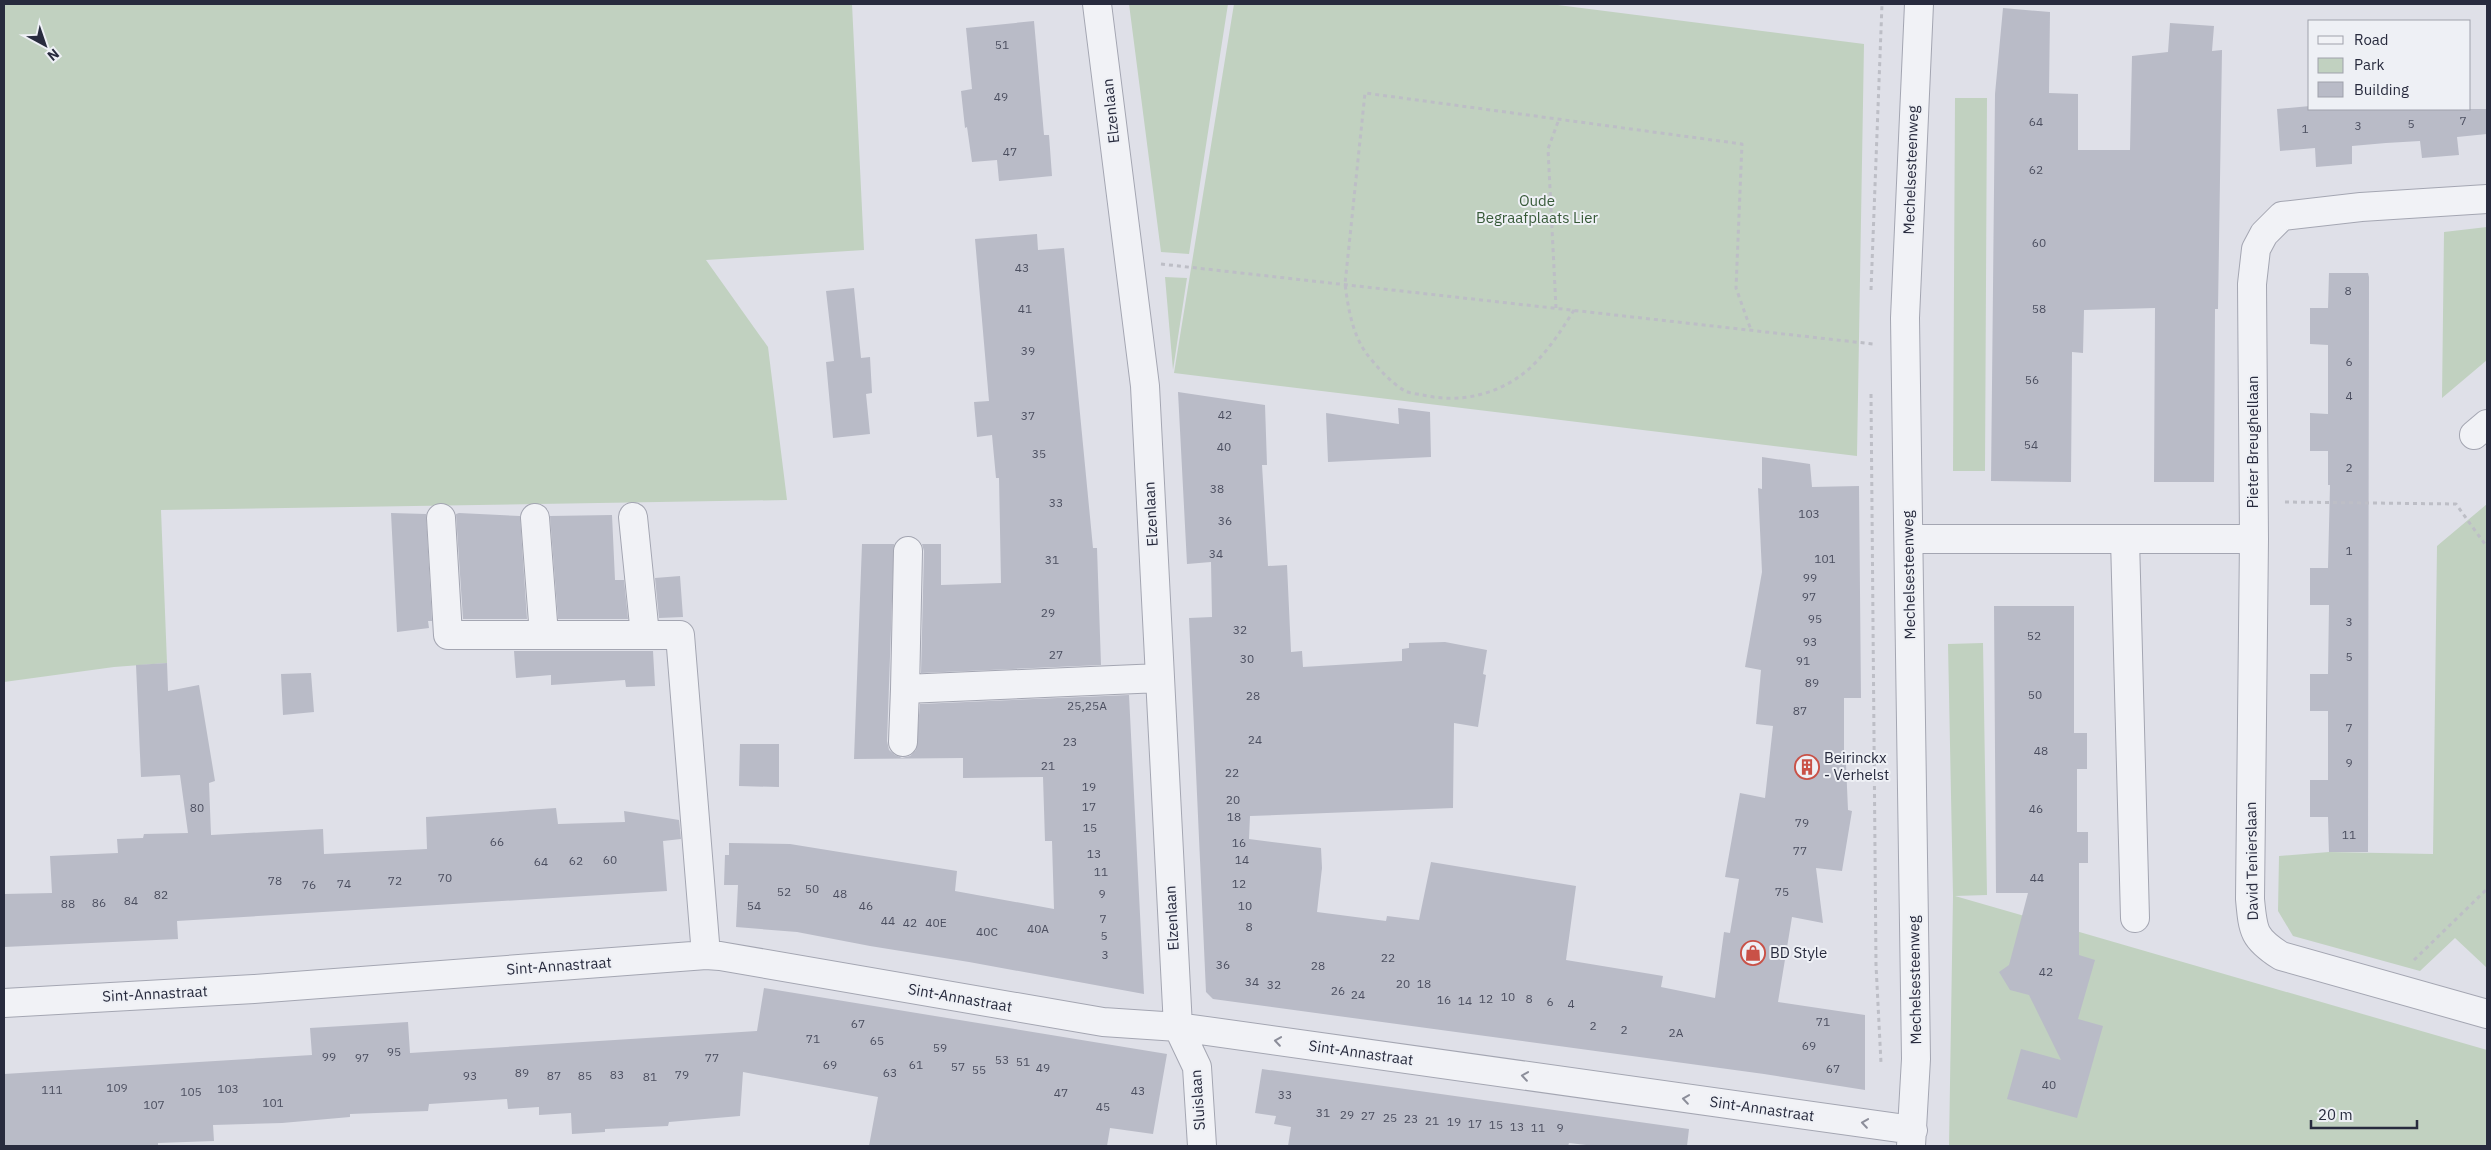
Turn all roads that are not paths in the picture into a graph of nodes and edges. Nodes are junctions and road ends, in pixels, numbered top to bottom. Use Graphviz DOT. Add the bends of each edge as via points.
graph roads {
  1 [pos="1097,4"];
  2 [pos="1919,4"];
  3 [pos="2487,199"];
  4 [pos="633,517"];
  5 [pos="441,518"];
  6 [pos="535,518"];
  7 [pos="2125,539"];
  8 [pos="2254,539"];
  9 [pos="1909,540"];
  10 [pos="908,550"];
  11 [pos="544,635"];
  12 [pos="645,635"];
  13 [pos="1160,678"];
  14 [pos="904,689"];
  15 [pos="903,742"];
  16 [pos="2135,918"];
  17 [pos="706,956"];
  18 [pos="4,1003"];
  19 [pos="2487,1014"];
  20 [pos="1178,1027"];
  21 [pos="1912,1138"];
  22 [pos="1202,1146"];
  1 -- 13 [label="street, Elzenlaan" via="1145,386"];
  2 -- 9 [label="street, Mechelsesteenweg" via="1905,318"];
  3 -- 8 [label="street, Pieter Breughellaan" via="2282,216 2264,234 2256,249 2252,284"];
  4 -- 12 [label="street"];
  5 -- 11 [label="street" via="448,634"];
  6 -- 11 [label="street"];
  7 -- 8 [label="street"];
  7 -- 9 [label="street"];
  7 -- 16 [label="street"];
  8 -- 19 [label="street, David Tenierslaan" via="2250,899 2253,929 2265,945 2281,956"];
  9 -- 21 [label="street, Mechelsesteenweg" via="1916,1059"];
  10 -- 14 [label="street"];
  11 -- 12 [label="street"];
  12 -- 17 [label="street" via="680,635"];
  13 -- 14 [label="street"];
  13 -- 20 [label="street, Elzenlaan"];
  14 -- 15 [label="street"];
  17 -- 18 [label="street, Sint-Annastraat" via="254,989"];
  17 -- 20 [label="street, Sint-Annastraat" via="1103,1022"];
  21 -- 20 [label="street, Sint-Annastraat, one-way"];
  20 -- 22 [label="street, Sluislaan" via="1197,1067"];
}
